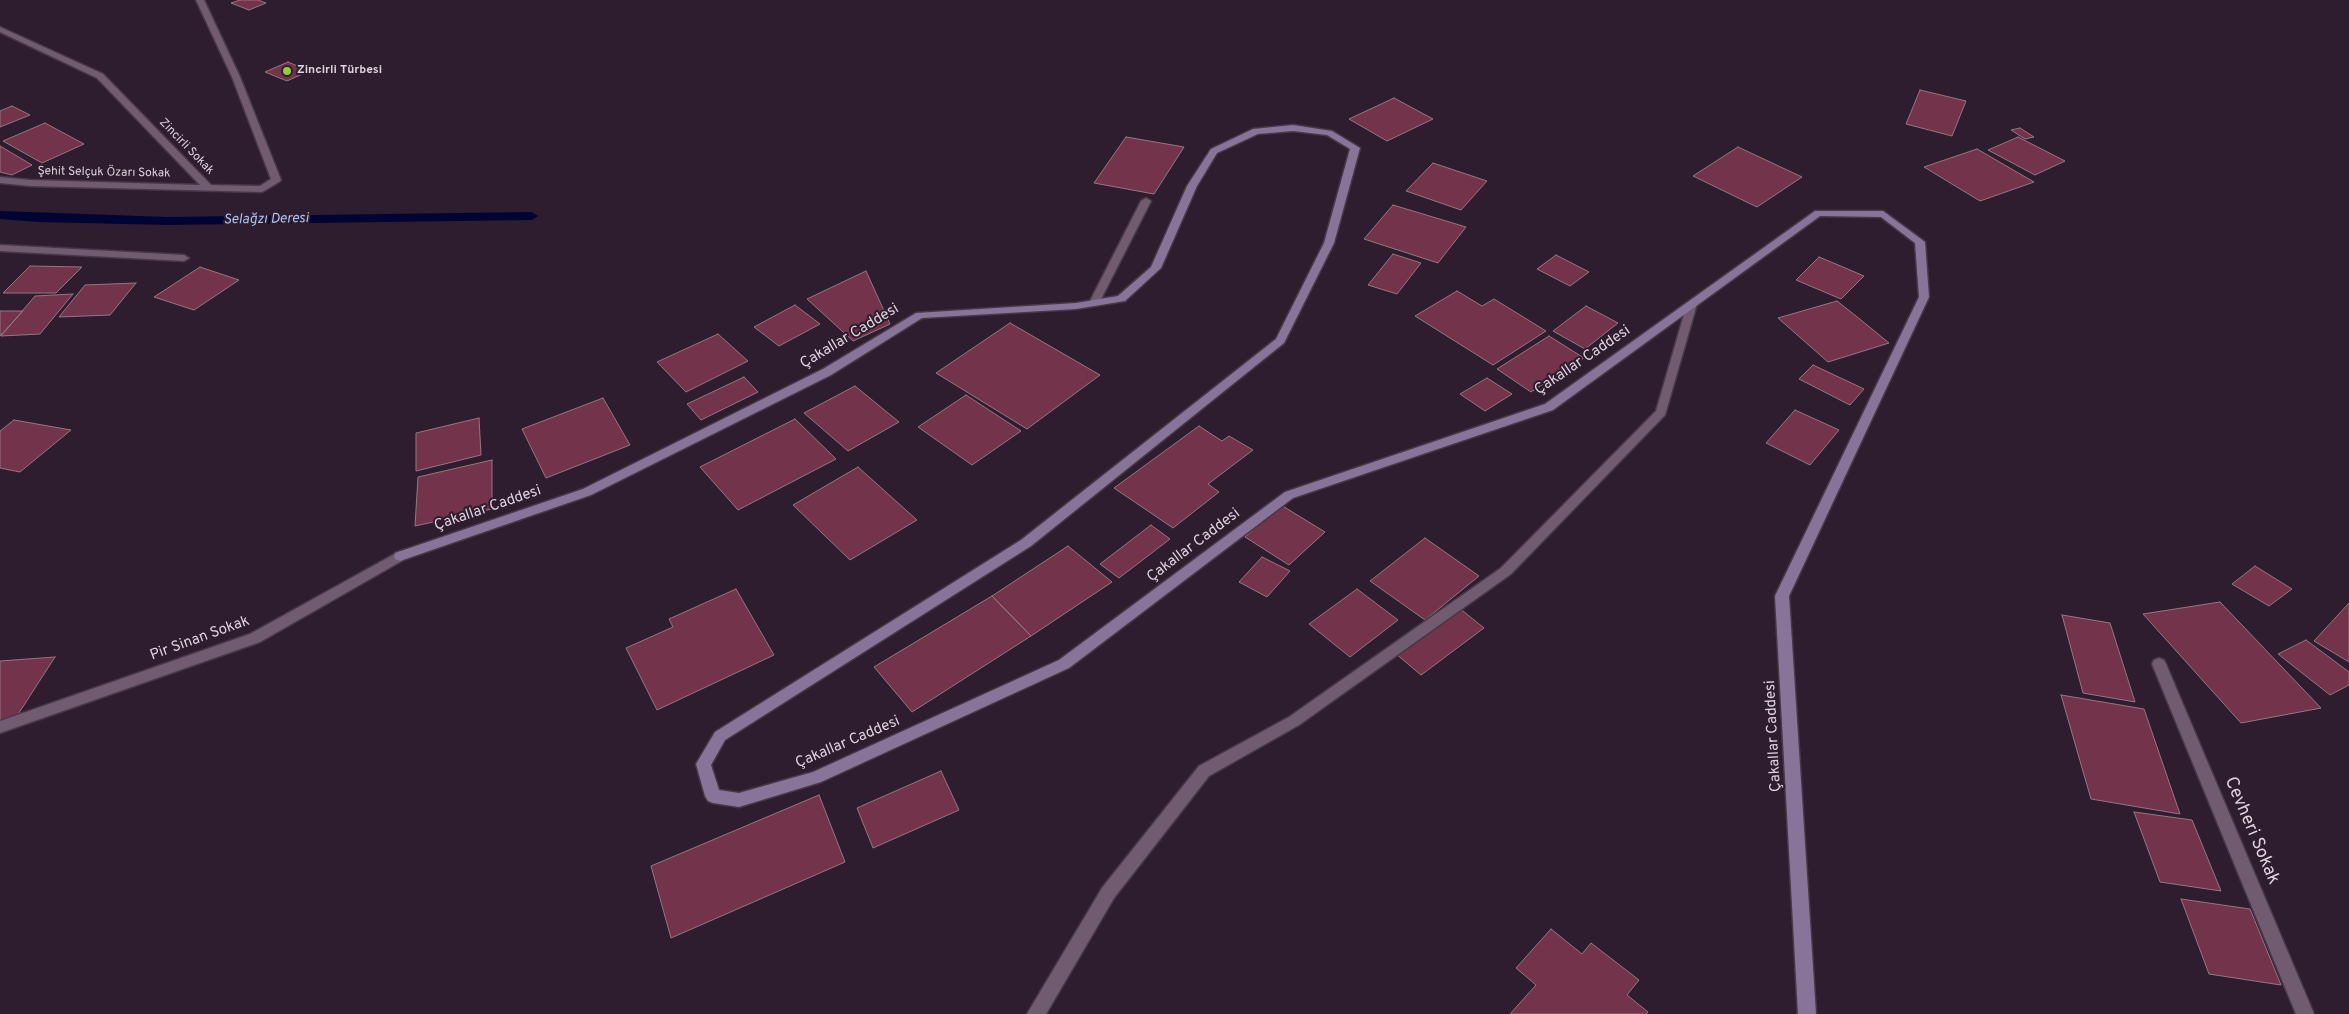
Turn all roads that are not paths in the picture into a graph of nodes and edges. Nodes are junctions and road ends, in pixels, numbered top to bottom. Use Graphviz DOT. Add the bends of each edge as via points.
graph roads {
  1 [pos="200,0"];
  2 [pos="0,29"];
  3 [pos="0,180"];
  4 [pos="208,188"];
  5 [pos="1146,201"];
  6 [pos="0,248"];
  7 [pos="184,258"];
  8 [pos="1094,303"];
  9 [pos="1692,304"];
  10 [pos="400,556"];
  11 [pos="2160,664"];
  12 [pos="0,727"];
  13 [pos="1036,1014"];
  14 [pos="1807,1014"];
  15 [pos="2305,1014"];
  1 -- 4 [label="street, Zincirli Sokak" via="236,77 276,180 262,189"];
  2 -- 4 [label="street, Zincirli Sokak" via="100,76"];
  3 -- 4 [label="street, Şehit Selçuk Özarı Sokak"];
  5 -- 8 [label="street"];
  6 -- 7 [label="street"];
  8 -- 9 [label="street, Çakallar Caddesi" via="1121,299 1156,268 1192,186 1214,151 1256,131 1293,128 1329,133 1355,148 1329,242 1280,341 1026,543 720,736 703,764 713,796 739,800 816,777 1064,664 1289,495 1549,407"];
  8 -- 10 [label="street, Çakallar Caddesi" via="920,315 828,372 588,492"];
  9 -- 13 [label="street" via="1661,412 1506,571 1294,721 1204,771 1108,893"];
  9 -- 14 [label="street, Çakallar Caddesi" via="1818,213 1883,214 1920,242 1924,297 1782,596"];
  10 -- 12 [label="street, Pir Sinan Sokak" via="255,638"];
  11 -- 15 [label="street, Cevheri Sokak"];
}
